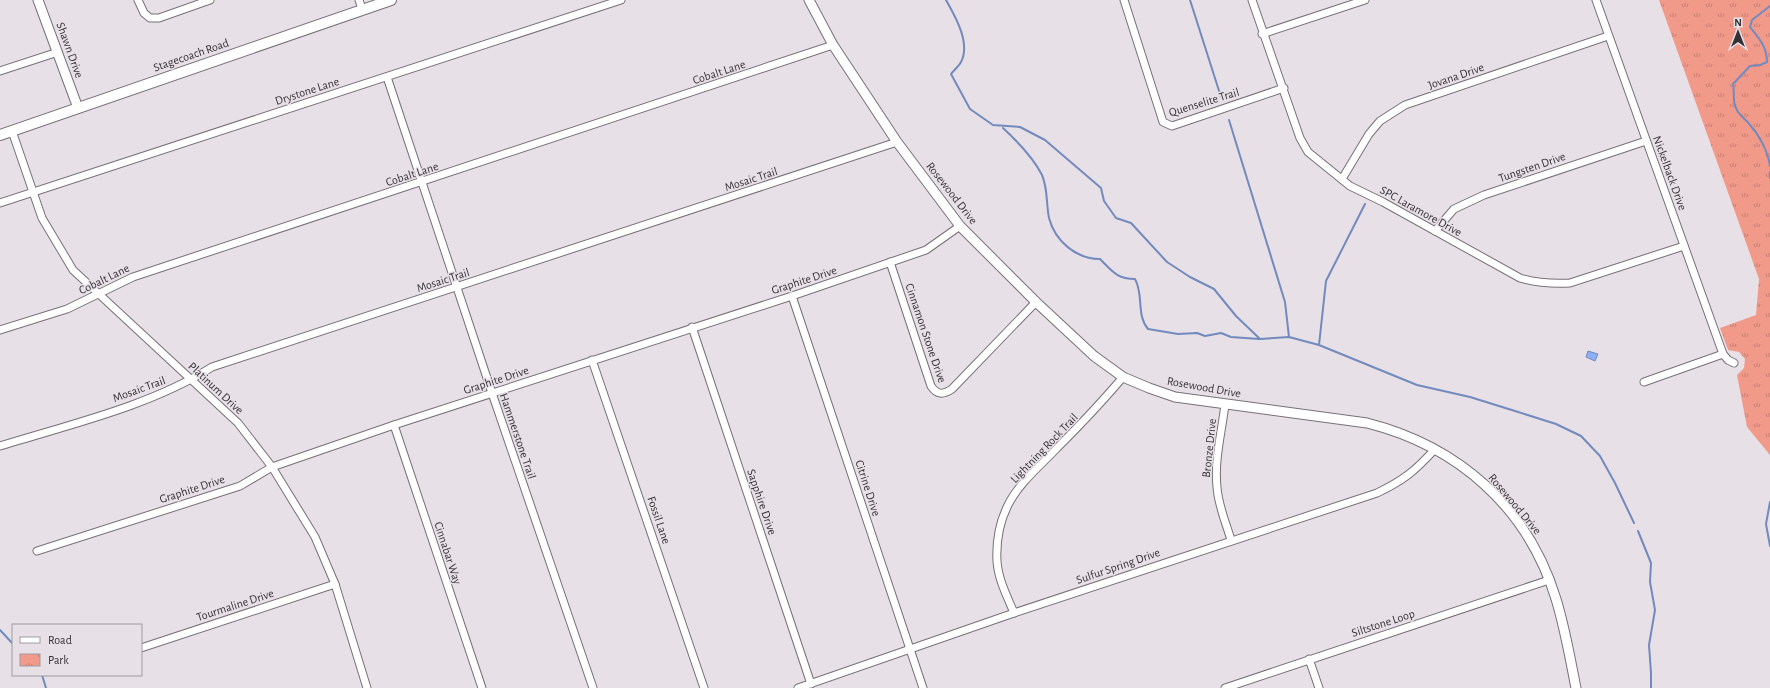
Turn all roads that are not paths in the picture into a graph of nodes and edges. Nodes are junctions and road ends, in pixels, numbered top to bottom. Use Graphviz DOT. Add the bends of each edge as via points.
graph roads {
  1 [pos="38,0"];
  2 [pos="138,0"];
  3 [pos="210,0"];
  4 [pos="391,0"];
  5 [pos="621,0"];
  6 [pos="809,0"];
  7 [pos="1124,0"];
  8 [pos="1252,0"];
  9 [pos="1365,0"];
  10 [pos="1596,0"];
  11 [pos="361,5"];
  12 [pos="1262,34"];
  13 [pos="1608,36"];
  14 [pos="834,46"];
  15 [pos="58,52"];
  16 [pos="0,72"];
  17 [pos="387,77"];
  18 [pos="1284,88"];
  19 [pos="78,108"];
  20 [pos="12,131"];
  21 [pos="0,135"];
  22 [pos="1646,141"];
  23 [pos="897,142"];
  24 [pos="1342,179"];
  25 [pos="422,182"];
  26 [pos="34,192"];
  27 [pos="0,203"];
  28 [pos="960,226"];
  29 [pos="1436,231"];
  30 [pos="1684,246"];
  31 [pos="890,262"];
  32 [pos="457,287"];
  33 [pos="98,294"];
  34 [pos="792,296"];
  35 [pos="1036,302"];
  36 [pos="692,327"];
  37 [pos="0,330"];
  38 [pos="1723,354"];
  39 [pos="592,360"];
  40 [pos="1734,363"];
  41 [pos="1123,377"];
  42 [pos="191,380"];
  43 [pos="1644,382"];
  44 [pos="492,393"];
  45 [pos="1225,404"];
  46 [pos="394,425"];
  47 [pos="0,446"];
  48 [pos="1435,448"];
  49 [pos="272,467"];
  50 [pos="1231,540"];
  51 [pos="37,550"];
  52 [pos="1549,580"];
  53 [pos="335,584"];
  54 [pos="1014,613"];
  55 [pos="142,648"];
  56 [pos="910,649"];
  57 [pos="1309,659"];
  58 [pos="811,684"];
  59 [pos="1574,687"];
  60 [pos="367,688"];
  61 [pos="482,688"];
  62 [pos="593,688"];
  63 [pos="704,688"];
  64 [pos="798,688"];
  65 [pos="923,688"];
  66 [pos="1225,688"];
  67 [pos="1319,688"];
  1 -- 15 [label="street, Shawn Drive"];
  2 -- 3 [label="street" via="144,13 150,18 159,18"];
  4 -- 11 [label="main road, Stagecoach Road"];
  5 -- 17 [label="street, Drystone Lane"];
  6 -- 14 [label="street, Rosewood Drive"];
  7 -- 18 [label="street, Quenselite Trail" via="1163,122 1166,124 1172,126"];
  8 -- 12 [label="street, SPC Laramore Drive"];
  9 -- 12 [label="street"];
  10 -- 13 [label="street, Nickelback Drive"];
  11 -- 19 [label="main road, Stagecoach Road"];
  12 -- 18 [label="street, SPC Laramore Drive"];
  13 -- 22 [label="street, Nickelback Drive"];
  13 -- 24 [label="street, Jovana Drive" via="1405,105 1380,121 1369,134"];
  14 -- 23 [label="street, Rosewood Drive"];
  14 -- 25 [label="street, Cobalt Lane"];
  15 -- 16 [label="street"];
  15 -- 19 [label="street, Shawn Drive"];
  17 -- 25 [label="street, Hammerstone Trail"];
  17 -- 26 [label="street, Drystone Lane"];
  18 -- 24 [label="street, SPC Laramore Drive" via="1300,138 1308,152"];
  19 -- 20 [label="main road, Stagecoach Road"];
  20 -- 21 [label="main road, Stagecoach Road"];
  20 -- 26 [label="street, Platinum Drive"];
  22 -- 29 [label="street, Tungsten Drive" via="1484,196 1454,210"];
  22 -- 30 [label="street, Nickelback Drive"];
  23 -- 28 [label="street, Rosewood Drive"];
  23 -- 32 [label="street, Mosaic Trail"];
  24 -- 29 [label="street, SPC Laramore Drive" via="1350,186"];
  25 -- 32 [label="street, Hammerstone Trail"];
  25 -- 33 [label="street, Cobalt Lane" via="133,277"];
  26 -- 27 [label="street, Drystone Lane"];
  26 -- 33 [label="street, Platinum Drive" via="42,218 73,270"];
  28 -- 31 [label="street, Graphite Drive" via="926,250"];
  28 -- 35 [label="street, Rosewood Drive"];
  29 -- 30 [label="street, SPC Laramore Drive" via="1520,278 1551,284 1570,283"];
  30 -- 38 [label="street, Nickelback Drive"];
  31 -- 34 [label="street, Graphite Drive"];
  31 -- 35 [label="street, Cinnamon Stone Drive" via="931,386 939,394 952,389"];
  32 -- 42 [label="street, Mosaic Trail" via="212,367"];
  32 -- 44 [label="street, Hammerstone Trail"];
  33 -- 37 [label="street, Cobalt Lane" via="67,309"];
  33 -- 42 [label="street, Platinum Drive"];
  34 -- 36 [label="street, Graphite Drive"];
  34 -- 56 [label="street, Citrine Drive"];
  35 -- 41 [label="street, Rosewood Drive" via="1094,356"];
  36 -- 39 [label="street, Graphite Drive"];
  36 -- 58 [label="street, Sapphire Drive"];
  38 -- 40 [label="street"];
  38 -- 43 [label="street"];
  39 -- 44 [label="street, Graphite Drive"];
  39 -- 63 [label="street, Fossil Lane"];
  41 -- 45 [label="street, Rosewood Drive" via="1175,397"];
  41 -- 54 [label="street, Lightning Rock Trail" via="1096,409 1021,486 1009,504 997,541 997,562"];
  42 -- 47 [label="street, Mosaic Trail" via="147,400"];
  42 -- 49 [label="street, Platinum Drive" via="238,424"];
  44 -- 46 [label="street, Graphite Drive"];
  44 -- 62 [label="street, Hammerstone Trail"];
  45 -- 48 [label="street, Rosewood Drive" via="1367,423 1390,429"];
  45 -- 50 [label="street, Bronze Drive" via="1217,465 1217,486"];
  46 -- 49 [label="street, Graphite Drive"];
  46 -- 61 [label="street, Cinnabar Way"];
  48 -- 50 [label="street, Sulfur Spring Drive" via="1420,466 1400,482 1377,493"];
  48 -- 52 [label="street, Rosewood Drive" via="1459,463 1499,499 1533,543"];
  49 -- 51 [label="street, Graphite Drive" via="240,486"];
  49 -- 53 [label="street, Platinum Drive" via="314,537"];
  50 -- 54 [label="street, Sulfur Spring Drive"];
  52 -- 57 [label="street, Siltstone Loop"];
  52 -- 59 [label="street, Rosewood Drive" via="1556,598"];
  53 -- 55 [label="street, Tourmaline Drive"];
  53 -- 60 [label="street, Platinum Drive"];
  54 -- 56 [label="street, Sulfur Spring Drive"];
  56 -- 58 [label="street, Sulfur Spring Drive"];
  56 -- 65 [label="street, Citrine Drive"];
  57 -- 66 [label="street, Siltstone Loop"];
  57 -- 67 [label="street"];
  58 -- 64 [label="street, Sulfur Spring Drive"];
}
